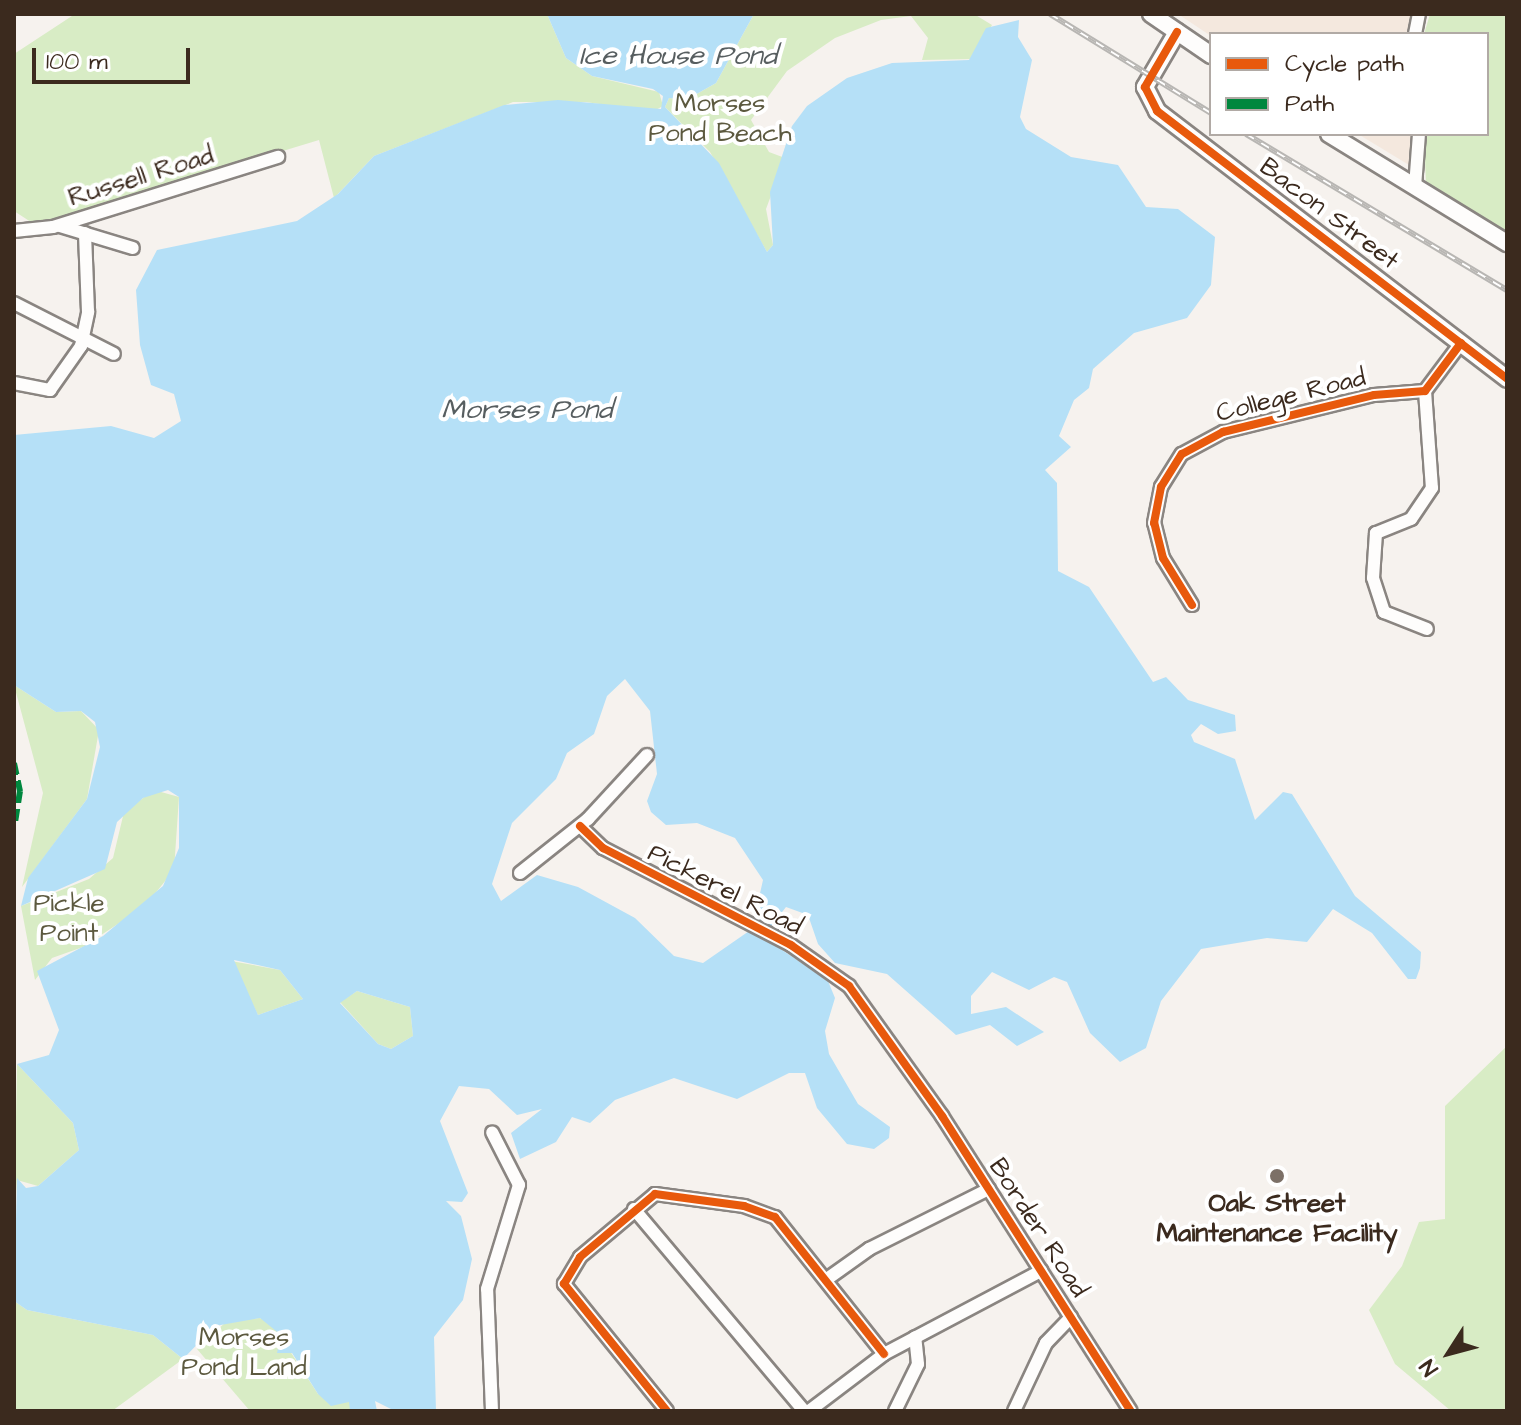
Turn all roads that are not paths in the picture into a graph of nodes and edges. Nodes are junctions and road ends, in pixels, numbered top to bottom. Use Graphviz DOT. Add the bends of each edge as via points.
graph roads {
  1 [pos="1151,14"];
  2 [pos="1177,32"];
  3 [pos="1209,54"];
  4 [pos="1332,136"];
  5 [pos="1419,136"];
  6 [pos="278,157"];
  7 [pos="1415,187"];
  8 [pos="58,225"];
  9 [pos="14,231"];
  10 [pos="85,233"];
  11 [pos="1507,243"];
  12 [pos="133,248"];
  13 [pos="14,303"];
  14 [pos="83,339"];
  15 [pos="1461,343"];
  16 [pos="114,354"];
  17 [pos="1507,379"];
  18 [pos="14,383"];
  19 [pos="1425,391"];
  20 [pos="1192,605"];
  21 [pos="1427,629"];
  22 [pos="647,755"];
  23 [pos="580,826"];
  24 [pos="520,873"];
  25 [pos="906,1070"];
  26 [pos="492,1132"];
  27 [pos="989,1189"];
  28 [pos="634,1209"];
  29 [pos="1041,1271"];
  30 [pos="827,1279"];
  31 [pos="1071,1317"];
  32 [pos="915,1337"];
  33 [pos="884,1354"];
  34 [pos="492,1411"];
  35 [pos="667,1411"];
  36 [pos="806,1411"];
  37 [pos="895,1411"];
  38 [pos="1014,1411"];
  39 [pos="1131,1411"];
  1 -- 2 [label="street"];
  2 -- 3 [label="street"];
  2 -- 15 [label="street, Bacon Street" via="1148,80 1148,102"];
  4 -- 7 [label="street"];
  5 -- 7 [label="street"];
  6 -- 8 [label="street, Russell Road"];
  7 -- 11 [label="street"];
  8 -- 9 [label="street, Russell Road"];
  8 -- 10 [label="street"];
  10 -- 12 [label="street"];
  10 -- 14 [label="street"];
  13 -- 14 [label="street"];
  14 -- 16 [label="street"];
  14 -- 18 [label="street" via="50,390"];
  15 -- 17 [label="street, Bacon Street"];
  15 -- 19 [label="street"];
  19 -- 20 [label="street, College Road" via="1374,395 1223,432 1182,454 1161,487 1154,523 1163,558"];
  19 -- 21 [label="street" via="1430,497 1411,519 1376,533 1379,606 1398,622"];
  22 -- 23 [label="street"];
  23 -- 24 [label="street"];
  23 -- 25 [label="street, Pickerel Road" via="613,854 768,932 849,986"];
  25 -- 27 [label="street, Border Road"];
  26 -- 34 [label="street" via="519,1185 487,1289"];
  27 -- 29 [label="street, Border Road"];
  27 -- 30 [label="street" via="869,1249"];
  28 -- 30 [label="street" via="669,1194 759,1209 785,1227"];
  28 -- 35 [label="street" via="572,1265 564,1284"];
  28 -- 36 [label="street"];
  29 -- 31 [label="street, Border Road"];
  29 -- 32 [label="street"];
  30 -- 33 [label="street"];
  31 -- 38 [label="street" via="1046,1343"];
  31 -- 39 [label="street, Border Road"];
  32 -- 33 [label="street"];
  32 -- 37 [label="street" via="918,1364"];
  33 -- 36 [label="street"];
}
